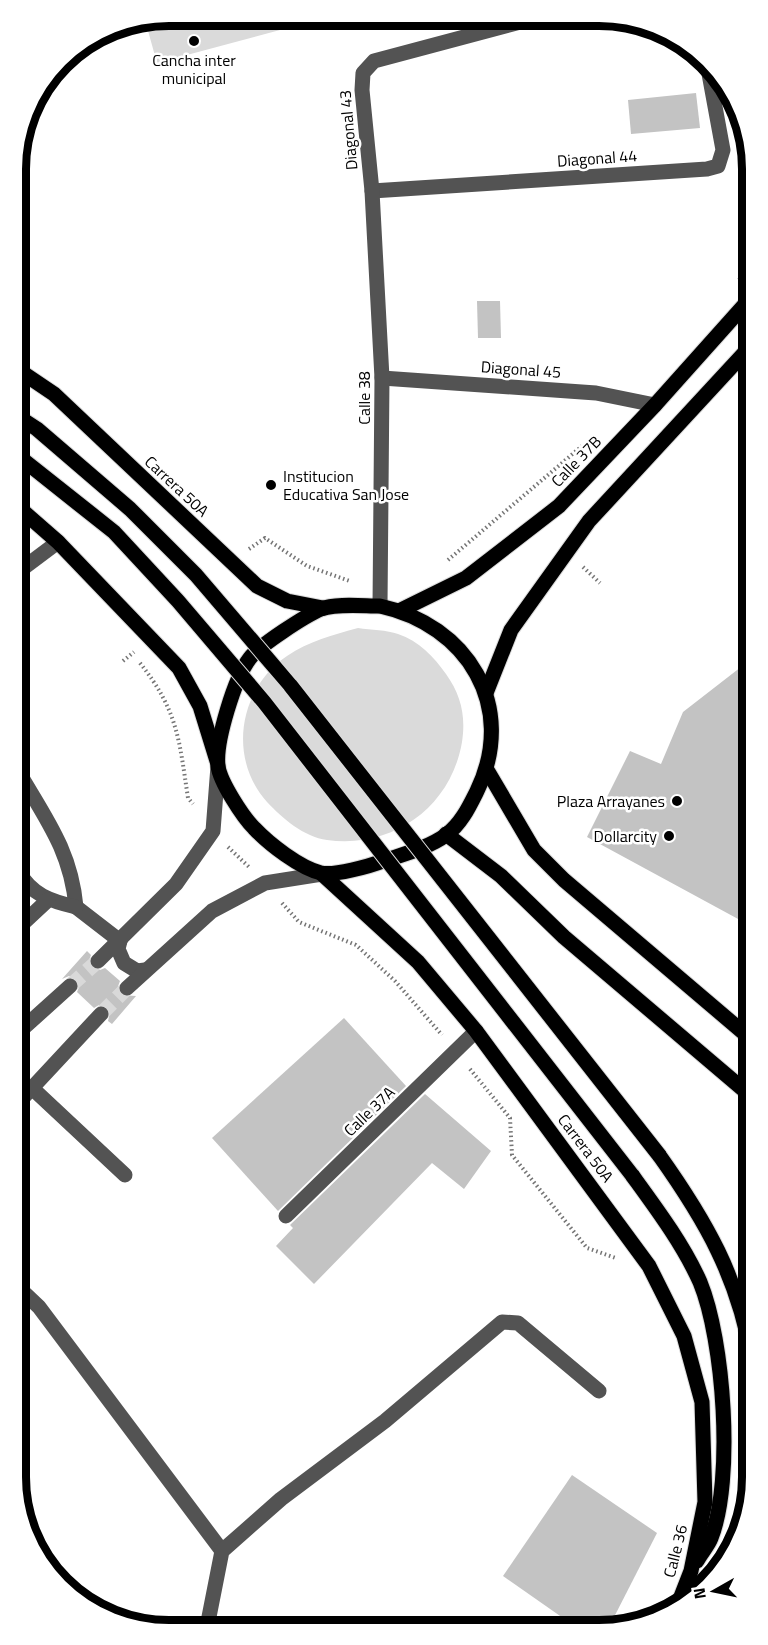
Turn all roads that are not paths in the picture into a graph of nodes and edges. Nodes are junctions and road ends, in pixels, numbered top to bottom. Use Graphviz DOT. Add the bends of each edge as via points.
graph roads {
  1 [pos="505,26"];
  2 [pos="710,79"];
  3 [pos="372,191"];
  4 [pos="742,308"];
  5 [pos="742,355"];
  6 [pos="26,375"];
  7 [pos="382,378"];
  8 [pos="656,405"];
  9 [pos="26,422"];
  10 [pos="26,462"];
  11 [pos="26,514"];
  12 [pos="58,542"];
  13 [pos="26,566"];
  14 [pos="380,606"];
  15 [pos="323,608"];
  16 [pos="400,610"];
  17 [pos="486,693"];
  18 [pos="218,766"];
  19 [pos="487,770"];
  20 [pos="26,785"];
  21 [pos="446,834"];
  22 [pos="322,874"];
  23 [pos="26,882"];
  24 [pos="48,900"];
  25 [pos="76,907"];
  26 [pos="26,920"];
  27 [pos="120,941"];
  28 [pos="98,961"];
  29 [pos="145,970"];
  30 [pos="70,986"];
  31 [pos="127,988"];
  32 [pos="101,1014"];
  33 [pos="26,1026"];
  34 [pos="476,1031"];
  35 [pos="742,1032"];
  36 [pos="32,1088"];
  37 [pos="742,1088"];
  38 [pos="26,1094"];
  39 [pos="125,1175"];
  40 [pos="286,1216"];
  41 [pos="26,1295"];
  42 [pos="742,1311"];
  43 [pos="599,1391"];
  44 [pos="705,1502"];
  45 [pos="222,1551"];
  46 [pos="693,1561"];
  47 [pos="697,1561"];
  48 [pos="208,1620"];
  1 -- 3 [label="street, Diagonal 43" via="374,61 363,73"];
  2 -- 3 [label="street, Diagonal 44" via="723,150 718,166"];
  3 -- 7 [label="street, Calle 38"];
  4 -- 8 [label="main road, Calle 37B"];
  5 -- 17 [label="main road" via="589,521 511,630"];
  6 -- 15 [label="main road, Carrera 50A" via="54,394 257,586 287,601"];
  7 -- 8 [label="street, Diagonal 45" via="596,393"];
  7 -- 14 [label="street, Calle 38"];
  8 -- 16 [label="main road, Calle 37B" via="558,506 466,578"];
  9 -- 42 [label="main road, bridge" via="130,509 196,575 290,686 659,1155 696,1207 728,1269"];
  10 -- 47 [label="main road, bridge" via="114,532 264,702 659,1212 700,1283 714,1335 724,1399 721,1498 711,1538"];
  11 -- 12 [label="main road"];
  12 -- 13 [label="street"];
  12 -- 18 [label="main road" via="179,668 200,706"];
  14 -- 15 [label="main road, Carrera 50A"];
  14 -- 16 [label="main road, Carrera 50A"];
  15 -- 18 [label="main road" via="250,658 226,709"];
  16 -- 17 [label="main road, Carrera 50A" via="437,628 467,657"];
  17 -- 19 [label="main road, Carrera 50A" via="492,724"];
  18 -- 22 [label="main road, Carrera 50A" via="241,814 272,847"];
  18 -- 27 [label="street" via="213,831 176,884"];
  19 -- 21 [label="main road, Carrera 50A" via="467,812"];
  19 -- 35 [label="main road" via="534,850"];
  20 -- 25 [label="street" via="64,850 74,877"];
  21 -- 22 [label="main road, Carrera 50A" via="414,851 369,866"];
  21 -- 37 [label="main road" via="501,876 564,937"];
  22 -- 29 [label="street" via="265,883 212,911"];
  22 -- 34 [label="main road, Carrera 50A" via="418,962"];
  23 -- 24 [label="street"];
  24 -- 25 [label="street"];
  24 -- 26 [label="street"];
  25 -- 27 [label="street"];
  27 -- 28 [label="street"];
  27 -- 29 [label="street" via="118,949 124,963 137,971"];
  29 -- 31 [label="street"];
  30 -- 33 [label="street"];
  32 -- 36 [label="street"];
  34 -- 40 [label="street, Calle 37A"];
  34 -- 44 [label="main road, Carrera 50A" via="649,1266 684,1336 702,1402"];
  36 -- 38 [label="street"];
  36 -- 39 [label="street"];
  41 -- 45 [label="street"];
  43 -- 45 [label="street" via="518,1323 502,1322 385,1422 280,1499"];
  44 -- 46 [label="main road, Calle 36"];
  45 -- 48 [label="street"];
}
